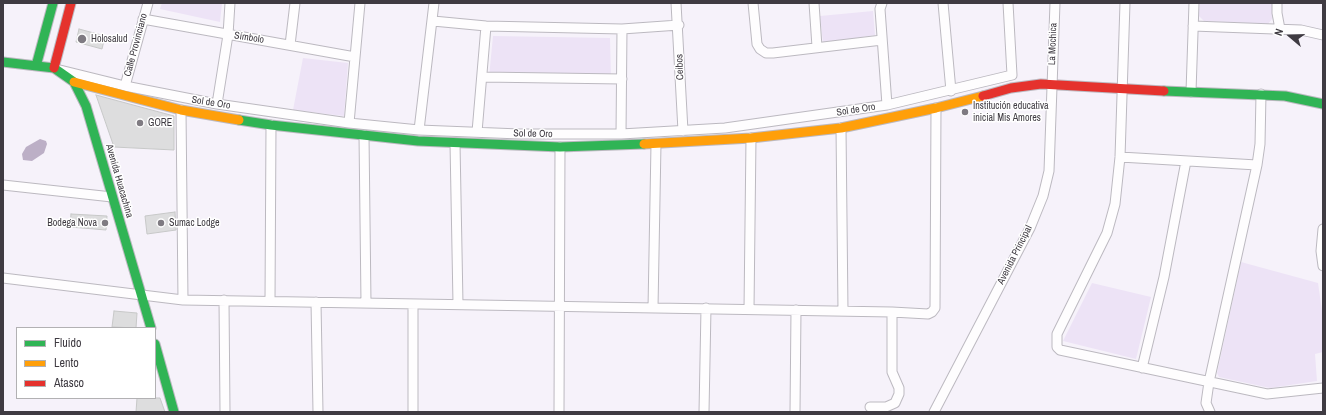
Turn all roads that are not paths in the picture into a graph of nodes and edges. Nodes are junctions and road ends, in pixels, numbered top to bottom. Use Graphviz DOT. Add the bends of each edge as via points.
graph roads {
  1 [pos="53,3"];
  2 [pos="71,3"];
  3 [pos="148,3"];
  4 [pos="230,3"];
  5 [pos="295,3"];
  6 [pos="360,3"];
  7 [pos="434,3"];
  8 [pos="676,3"];
  9 [pos="753,3"];
  10 [pos="814,3"];
  11 [pos="882,3"];
  12 [pos="943,3"];
  13 [pos="1008,3"];
  14 [pos="1055,3"];
  15 [pos="1125,3"];
  16 [pos="1194,3"];
  17 [pos="1278,3"];
  18 [pos="143,19"];
  19 [pos="433,21"];
  20 [pos="679,25"];
  21 [pos="486,26"];
  22 [pos="1193,26"];
  23 [pos="622,29"];
  24 [pos="1280,29"];
  25 [pos="228,35"];
  26 [pos="1323,35"];
  27 [pos="882,40"];
  28 [pos="290,45"];
  29 [pos="817,47"];
  30 [pos="355,57"];
  31 [pos="3,65"];
  32 [pos="36,66"];
  33 [pos="54,68"];
  34 [pos="482,77"];
  35 [pos="622,79"];
  36 [pos="74,82"];
  37 [pos="1052,84"];
  38 [pos="125,86"];
  39 [pos="1121,89"];
  40 [pos="951,91"];
  41 [pos="1192,92"];
  42 [pos="1261,94"];
  43 [pos="217,104"];
  44 [pos="1323,104"];
  45 [pos="886,106"];
  46 [pos="936,108"];
  47 [pos="181,110"];
  48 [pos="349,123"];
  49 [pos="271,125"];
  50 [pos="841,128"];
  51 [pos="418,130"];
  52 [pos="683,131"];
  53 [pos="477,132"];
  54 [pos="621,134"];
  55 [pos="364,135"];
  56 [pos="751,138"];
  57 [pos="455,143"];
  58 [pos="656,144"];
  59 [pos="560,146"];
  60 [pos="1120,157"];
  61 [pos="1186,161"];
  62 [pos="1257,165"];
  63 [pos="3,185"];
  64 [pos="112,197"];
  65 [pos="1323,229"];
  66 [pos="1323,266"];
  67 [pos="3,278"];
  68 [pos="142,295"];
  69 [pos="183,300"];
  70 [pos="224,300"];
  71 [pos="270,301"];
  72 [pos="316,302"];
  73 [pos="366,303"];
  74 [pos="413,304"];
  75 [pos="458,304"];
  76 [pos="559,306"];
  77 [pos="653,308"];
  78 [pos="706,308"];
  79 [pos="749,309"];
  80 [pos="796,310"];
  81 [pos="843,311"];
  82 [pos="892,312"];
  83 [pos="151,327"];
  84 [pos="156,348"];
  85 [pos="1142,368"];
  86 [pos="1209,382"];
  87 [pos="1323,388"];
  88 [pos="870,407"];
  89 [pos="174,412"];
  90 [pos="225,412"];
  91 [pos="318,412"];
  92 [pos="413,412"];
  93 [pos="558,412"];
  94 [pos="704,412"];
  95 [pos="795,412"];
  96 [pos="934,412"];
  97 [pos="1210,412"];
  1 -- 32 [label="street"];
  2 -- 33 [label="street"];
  3 -- 18 [label="street, Calle Provinciano"];
  4 -- 25 [label="street"];
  5 -- 28 [label="street"];
  6 -- 30 [label="street"];
  7 -- 19 [label="street"];
  8 -- 20 [label="street, Ceibos"];
  9 -- 29 [label="street" via="756,38 760,49 773,53"];
  10 -- 29 [label="street"];
  11 -- 27 [label="street"];
  12 -- 40 [label="street"];
  13 -- 40 [label="street, Sol de Oro" via="1012,76"];
  14 -- 37 [label="street, La Mochica"];
  15 -- 39 [label="street"];
  16 -- 22 [label="street"];
  17 -- 24 [label="street"];
  18 -- 25 [label="street, Símbolo"];
  18 -- 38 [label="street, Calle Provinciano"];
  19 -- 21 [label="street"];
  19 -- 51 [label="street"];
  20 -- 23 [label="street"];
  20 -- 52 [label="street, Ceibos"];
  21 -- 23 [label="street"];
  21 -- 34 [label="street"];
  22 -- 24 [label="street"];
  22 -- 41 [label="street"];
  23 -- 35 [label="street"];
  24 -- 26 [label="street"];
  25 -- 28 [label="street, Símbolo"];
  25 -- 43 [label="street"];
  27 -- 29 [label="street"];
  27 -- 45 [label="street"];
  28 -- 30 [label="street, Símbolo"];
  30 -- 48 [label="street"];
  31 -- 32 [label="street, Avenida Huacachina"];
  32 -- 33 [label="street, Avenida Huacachina"];
  33 -- 36 [label="street, Avenida Huacachina"];
  33 -- 38 [label="street, Sol de Oro"];
  34 -- 35 [label="street"];
  34 -- 53 [label="street"];
  35 -- 54 [label="street"];
  36 -- 47 [label="street"];
  36 -- 64 [label="street, Avenida Huacachina" via="86,106"];
  37 -- 39 [label="street"];
  37 -- 46 [label="street" via="1026,85"];
  37 -- 96 [label="street, Avenida Principal" via="1049,171 1042,196 1030,228"];
  38 -- 43 [label="street, Sol de Oro"];
  39 -- 41 [label="street"];
  39 -- 60 [label="street"];
  40 -- 45 [label="street, Sol de Oro"];
  41 -- 42 [label="street"];
  42 -- 44 [label="street"];
  42 -- 62 [label="street"];
  43 -- 48 [label="street, Sol de Oro"];
  45 -- 52 [label="street, Sol de Oro" via="758,125"];
  46 -- 50 [label="street"];
  46 -- 82 [label="street" via="935,308 928,314"];
  47 -- 49 [label="street"];
  47 -- 69 [label="street"];
  48 -- 51 [label="street, Sol de Oro"];
  49 -- 55 [label="street"];
  49 -- 71 [label="street"];
  50 -- 56 [label="street"];
  50 -- 81 [label="street"];
  51 -- 53 [label="street, Sol de Oro"];
  52 -- 54 [label="street, Sol de Oro"];
  53 -- 54 [label="street, Sol de Oro"];
  55 -- 57 [label="street"];
  55 -- 73 [label="street"];
  56 -- 58 [label="street"];
  56 -- 79 [label="street"];
  57 -- 59 [label="street"];
  57 -- 75 [label="street"];
  58 -- 59 [label="street"];
  58 -- 77 [label="street"];
  59 -- 76 [label="street"];
  60 -- 61 [label="street"];
  60 -- 85 [label="street" via="1117,192 1109,227 1057,334 1056,341 1060,350"];
  61 -- 62 [label="street"];
  61 -- 85 [label="street" via="1164,277"];
  62 -- 86 [label="street"];
  63 -- 64 [label="street"];
  64 -- 68 [label="street, Avenida Huacachina"];
  65 -- 66 [label="street"];
  67 -- 68 [label="street"];
  68 -- 69 [label="street"];
  68 -- 83 [label="street, Avenida Huacachina"];
  69 -- 70 [label="street"];
  70 -- 71 [label="street"];
  70 -- 90 [label="street"];
  71 -- 72 [label="street"];
  72 -- 73 [label="street"];
  72 -- 91 [label="street"];
  73 -- 74 [label="street"];
  74 -- 75 [label="street"];
  74 -- 92 [label="street"];
  75 -- 76 [label="street"];
  76 -- 77 [label="street"];
  76 -- 93 [label="street"];
  77 -- 78 [label="street"];
  78 -- 79 [label="street"];
  78 -- 94 [label="street"];
  79 -- 80 [label="street"];
  80 -- 81 [label="street"];
  80 -- 95 [label="street"];
  81 -- 82 [label="street"];
  82 -- 88 [label="street" via="892,372 899,394 895,403 886,407"];
  84 -- 89 [label="street"];
  85 -- 86 [label="street"];
  86 -- 87 [label="street" via="1267,394"];
  86 -- 97 [label="street" via="1206,403"];
}
